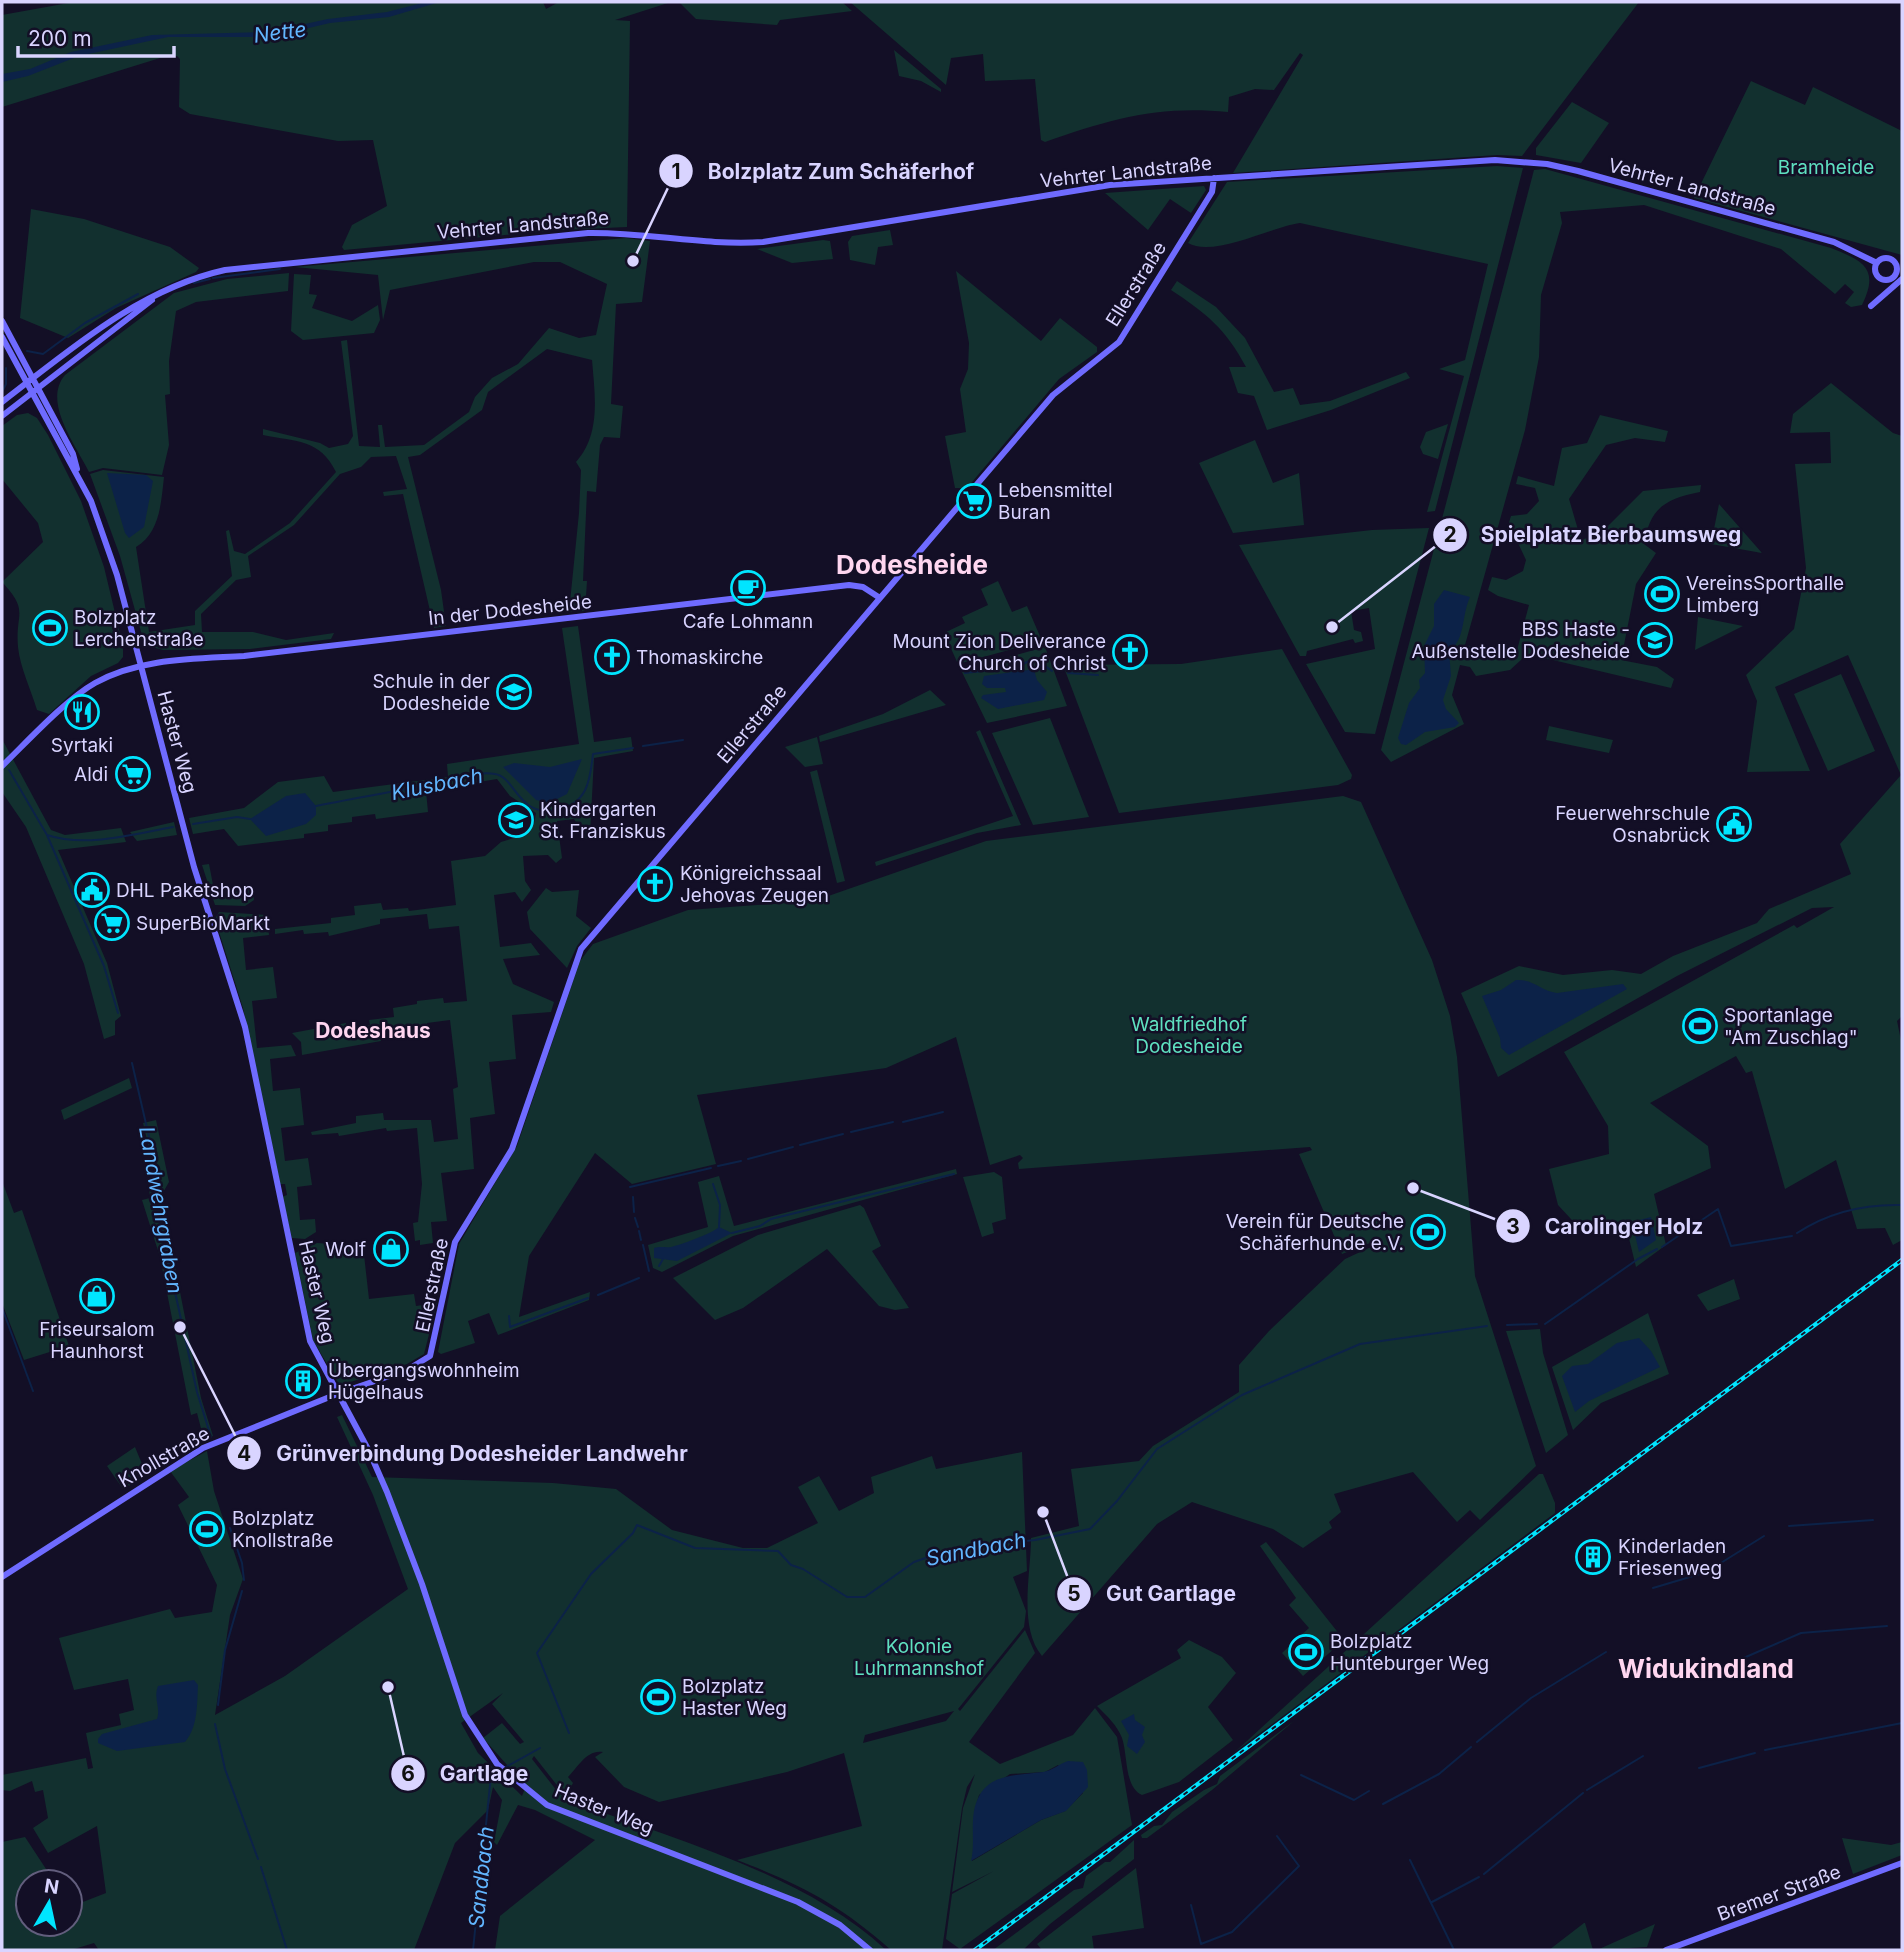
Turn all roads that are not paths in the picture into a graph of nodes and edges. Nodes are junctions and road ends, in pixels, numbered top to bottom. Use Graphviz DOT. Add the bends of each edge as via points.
graph roads {
  1 [pos="1214,178"];
  2 [pos="1877,263"];
  3 [pos="1900,269"];
  4 [pos="1902,279"];
  5 [pos="162,293"];
  6 [pos="1871,306"];
  7 [pos="2,321"];
  8 [pos="2,337"];
  9 [pos="33,379"];
  10 [pos="26,384"];
  11 [pos="35,391"];
  12 [pos="2,402"];
  13 [pos="2,416"];
  14 [pos="880,598"];
  15 [pos="141,666"];
  16 [pos="2,766"];
  17 [pos="430,1356"];
  18 [pos="337,1394"];
  19 [pos="2,1577"];
  20 [pos="1902,1863"];
  21 [pos="870,1950"];
  22 [pos="1666,1950"];
  1 -- 2 [label="street, Vehrter Landstraße" via="1485,161 1538,163 1820,238"];
  1 -- 5 [label="street, Vehrter Landstraße" via="1074,190 763,242 713,243 588,233 225,270"];
  1 -- 14 [label="street, Ellerstraße" via="1212,192 1119,342 1053,395"];
  2 -- 3 [label="street" via="1888,258"];
  2 -- 3 [label="street" via="1877,273 1883,279"];
  4 -- 6 [label="street"];
  5 -- 9 [label="street, Vehrter Landstraße" via="116,316"];
  5 -- 11 [label="street, Vehrter Landstraße"];
  7 -- 9 [label="street, Haster Weg"];
  8 -- 10 [label="street, Haster Weg"];
  9 -- 10 [label="street, Vehrter Landstraße"];
  9 -- 11 [label="street, Haster Weg"];
  10 -- 11 [label="street, Haster Weg"];
  10 -- 12 [label="street, Vehrter Landstraße"];
  11 -- 13 [label="street, Vehrter Landstraße"];
  11 -- 15 [label="street, Haster Weg" via="73,454 101,527"];
  14 -- 15 [label="street, In der Dodesheide" via="863,587 849,585"];
  14 -- 17 [label="street, Ellerstraße" via="581,949 512,1149 455,1242"];
  15 -- 16 [label="street, In der Dodesheide" via="85,690"];
  15 -- 18 [label="street, Haster Weg" via="194,867 245,1027 310,1341"];
  17 -- 18 [label="street, Knollstraße" via="407,1370"];
  18 -- 19 [label="street, Knollstraße" via="203,1448"];
  18 -- 21 [label="street, Haster Weg" via="369,1451 406,1539 465,1715 497,1764 528,1792 568,1815 809,1907"];
  20 -- 22 [label="street, Bremer Straße"];
}
